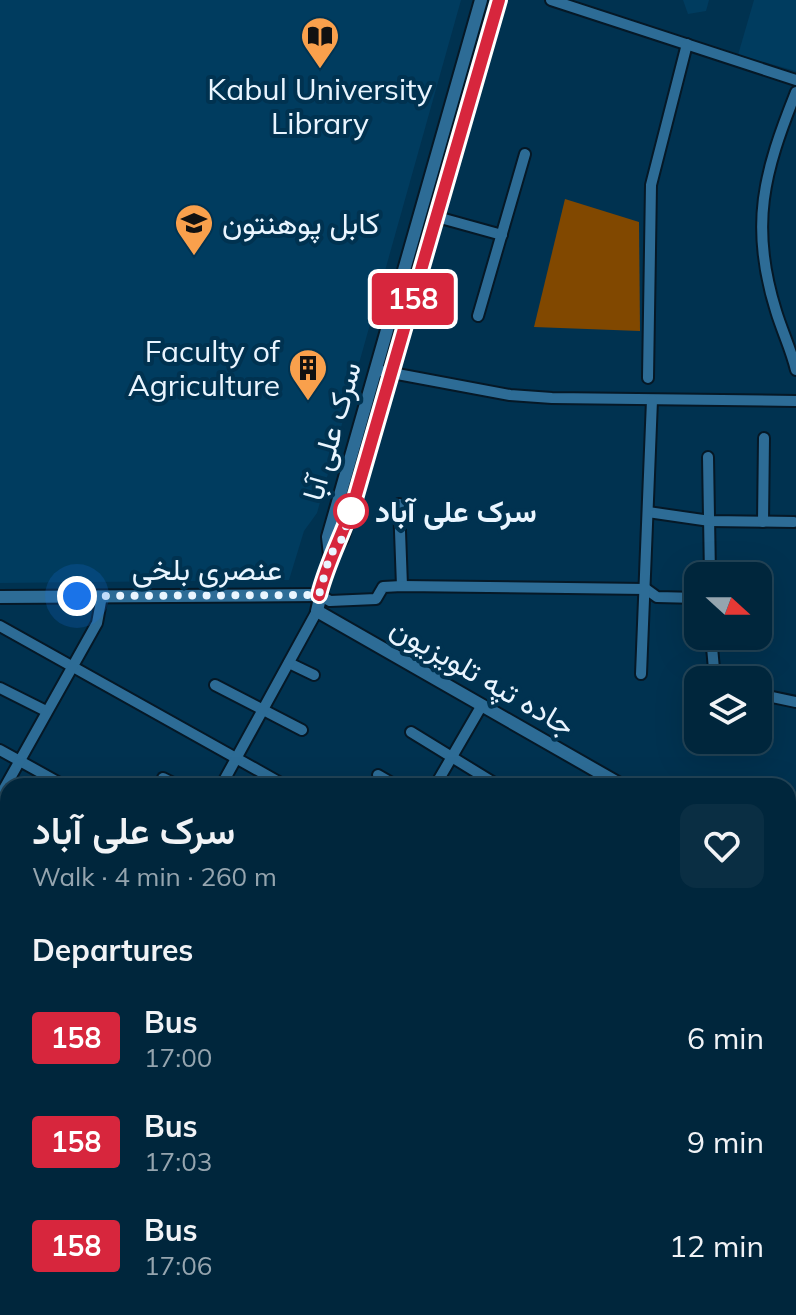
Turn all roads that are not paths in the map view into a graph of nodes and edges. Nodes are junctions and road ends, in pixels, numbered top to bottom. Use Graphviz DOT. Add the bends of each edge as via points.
graph roads {
  1 [pos="481,0"];
  2 [pos="499,0"];
  3 [pos="551,0"];
  4 [pos="687,44"];
  5 [pos="796,80"];
  6 [pos="796,92"];
  7 [pos="453,102"];
  8 [pos="469,106"];
  9 [pos="525,154"];
  10 [pos="437,217"];
  11 [pos="502,235"];
  12 [pos="478,316"];
  13 [pos="376,370"];
  14 [pos="796,370"];
  15 [pos="392,372"];
  16 [pos="648,378"];
  17 [pos="652,400"];
  18 [pos="796,401"];
  19 [pos="764,438"];
  20 [pos="708,457"];
  21 [pos="399,504"];
  22 [pos="648,512"];
  23 [pos="710,521"];
  24 [pos="763,522"];
  25 [pos="794,522"];
  26 [pos="330,555"];
  27 [pos="710,562"];
  28 [pos="402,586"];
  29 [pos="646,589"];
  30 [pos="319,595"];
  31 [pos="102,596"];
  32 [pos="0,597"];
  33 [pos="684,598"];
  34 [pos="317,611"];
  35 [pos="0,626"];
  36 [pos="289,663"];
  37 [pos="72,666"];
  38 [pos="641,674"];
  39 [pos="314,675"];
  40 [pos="215,685"];
  41 [pos="0,688"];
  42 [pos="772,697"];
  43 [pos="796,702"];
  44 [pos="482,705"];
  45 [pos="264,709"];
  46 [pos="46,711"];
  47 [pos="302,730"];
  48 [pos="411,732"];
  49 [pos="0,750"];
  50 [pos="236,759"];
  51 [pos="452,759"];
  52 [pos="19,760"];
  53 [pos="378,775"];
  54 [pos="10,778"];
  55 [pos="51,778"];
  56 [pos="225,778"];
  57 [pos="271,778"];
  58 [pos="383,778"];
  59 [pos="440,778"];
  60 [pos="485,778"];
  61 [pos="609,778"];
  1 -- 7 [label="street, سرک علی آبا"];
  2 -- 8 [label="street"];
  3 -- 4 [label="street"];
  4 -- 5 [label="street"];
  4 -- 16 [label="street" via="651,185"];
  6 -- 14 [label="street" via="761,203 775,309"];
  7 -- 8 [label="street"];
  7 -- 13 [label="street, سرک علی آبا"];
  8 -- 10 [label="street"];
  9 -- 11 [label="street"];
  10 -- 11 [label="street"];
  10 -- 15 [label="street"];
  11 -- 12 [label="street"];
  13 -- 15 [label="street"];
  13 -- 26 [label="street, سرک علی آبا" via="328,537"];
  15 -- 17 [label="street" via="510,395"];
  15 -- 26 [label="street" via="342,539"];
  17 -- 18 [label="street"];
  17 -- 22 [label="street"];
  19 -- 24 [label="street"];
  20 -- 23 [label="street"];
  21 -- 28 [label="street"];
  22 -- 23 [label="street"];
  22 -- 29 [label="street"];
  23 -- 24 [label="street"];
  23 -- 27 [label="street"];
  24 -- 25 [label="street"];
  26 -- 30 [label="street"];
  28 -- 29 [label="street"];
  28 -- 30 [label="street" via="383,587 376,599 330,601"];
  29 -- 33 [label="street" via="657,597"];
  29 -- 38 [label="street"];
  30 -- 31 [label="street, عنصری بلخی"];
  30 -- 34 [label="street"];
  31 -- 32 [label="street, عنصری بلخی"];
  31 -- 37 [label="street" via="97,623"];
  34 -- 36 [label="street"];
  34 -- 44 [label="street, جاده تپه تلویزیون"];
  35 -- 37 [label="street"];
  36 -- 39 [label="street"];
  36 -- 45 [label="street"];
  37 -- 46 [label="street"];
  37 -- 50 [label="street"];
  40 -- 45 [label="street"];
  41 -- 46 [label="street"];
  42 -- 43 [label="street"];
  44 -- 51 [label="street"];
  44 -- 61 [label="street, جاده تپه تلویزیون"];
  45 -- 47 [label="street"];
  45 -- 50 [label="street"];
  46 -- 52 [label="street"];
  48 -- 51 [label="street"];
  49 -- 52 [label="street"];
  50 -- 56 [label="street"];
  50 -- 57 [label="street"];
  51 -- 59 [label="street"];
  51 -- 60 [label="street"];
  52 -- 54 [label="street"];
  52 -- 55 [label="street"];
  53 -- 58 [label="street"];
}
